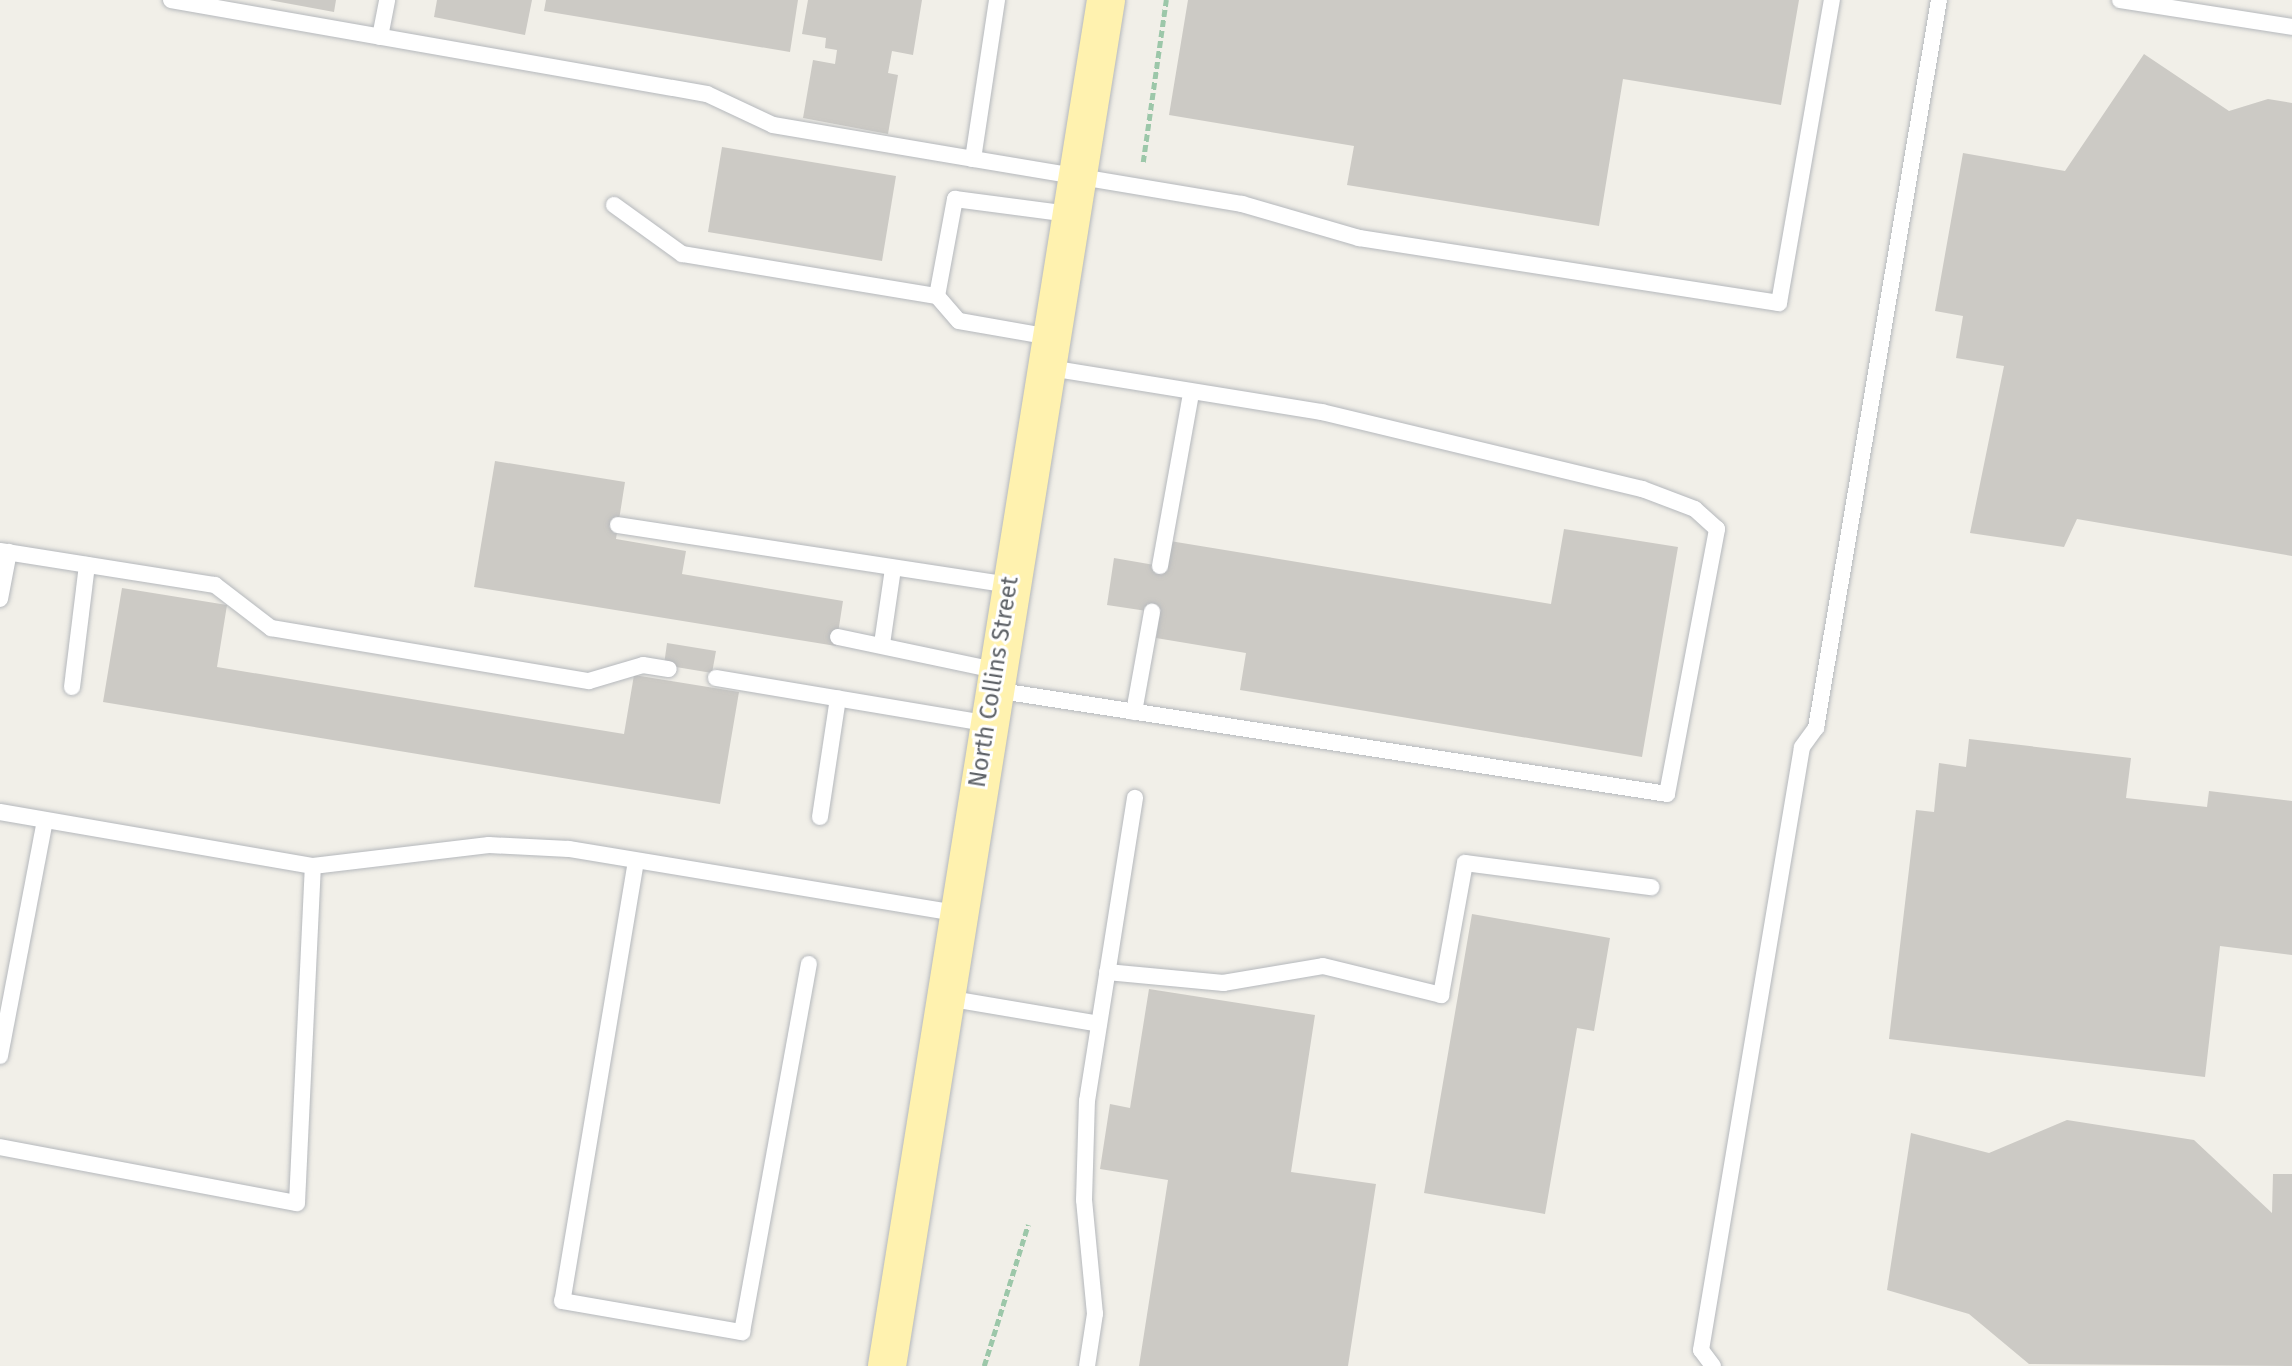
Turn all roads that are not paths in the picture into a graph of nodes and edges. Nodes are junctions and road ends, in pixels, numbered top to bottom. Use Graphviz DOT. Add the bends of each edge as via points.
graph roads {
  1 [pos="171,0"];
  2 [pos="387,0"];
  3 [pos="997,0"];
  4 [pos="1106,0"];
  5 [pos="1832,0"];
  6 [pos="1939,0"];
  7 [pos="2120,0"];
  8 [pos="2292,27"];
  9 [pos="380,37"];
  10 [pos="973,159"];
  11 [pos="1077,175"];
  12 [pos="614,205"];
  13 [pos="1069,214"];
  14 [pos="937,296"];
  15 [pos="1048,352"];
  16 [pos="1191,394"];
  17 [pos="618,524"];
  18 [pos="5,552"];
  19 [pos="88,565"];
  20 [pos="1160,566"];
  21 [pos="893,569"];
  22 [pos="1009,585"];
  23 [pos="0,599"];
  24 [pos="1152,612"];
  25 [pos="838,637"];
  26 [pos="882,644"];
  27 [pos="669,670"];
  28 [pos="716,678"];
  29 [pos="72,687"];
  30 [pos="991,694"];
  31 [pos="838,698"];
  32 [pos="1134,712"];
  33 [pos="1135,798"];
  34 [pos="0,812"];
  35 [pos="820,817"];
  36 [pos="45,820"];
  37 [pos="636,860"];
  38 [pos="313,866"];
  39 [pos="1651,887"];
  40 [pos="957,913"];
  41 [pos="808,964"];
  42 [pos="1107,972"];
  43 [pos="944,998"];
  44 [pos="1099,1024"];
  45 [pos="0,1056"];
  46 [pos="0,1147"];
  47 [pos="887,1366"];
  48 [pos="1087,1366"];
  49 [pos="1713,1366"];
  1 -- 9 [label="lane"];
  2 -- 9 [label="lane"];
  3 -- 10 [label="lane"];
  4 -- 11 [label="main road, North Collins Street"];
  5 -- 11 [label="lane" via="1779,303 1359,238 1242,204"];
  6 -- 49 [label="lane" via="1816,728 1802,747 1701,1350"];
  7 -- 8 [label="lane"];
  9 -- 10 [label="lane" via="707,94 773,125"];
  10 -- 11 [label="lane"];
  11 -- 13 [label="main road, North Collins Street"];
  12 -- 14 [label="lane" via="682,254"];
  13 -- 14 [label="lane" via="955,199"];
  13 -- 15 [label="main road, North Collins Street"];
  14 -- 15 [label="lane" via="960,321"];
  15 -- 16 [label="lane"];
  15 -- 22 [label="main road, North Collins Street"];
  16 -- 20 [label="lane"];
  16 -- 32 [label="lane" via="1322,412 1642,489 1695,509 1717,529 1667,794"];
  17 -- 21 [label="lane"];
  18 -- 19 [label="lane"];
  18 -- 23 [label="lane"];
  19 -- 27 [label="lane" via="215,586 271,628 589,681 643,665"];
  19 -- 29 [label="lane"];
  21 -- 22 [label="lane"];
  21 -- 26 [label="lane"];
  22 -- 30 [label="main road, North Collins Street"];
  24 -- 32 [label="lane"];
  25 -- 26 [label="lane"];
  26 -- 30 [label="lane"];
  28 -- 31 [label="lane"];
  30 -- 31 [label="lane"];
  30 -- 32 [label="lane"];
  30 -- 40 [label="main road, North Collins Street"];
  31 -- 35 [label="lane"];
  33 -- 42 [label="lane"];
  34 -- 36 [label="lane"];
  36 -- 38 [label="lane"];
  36 -- 45 [label="lane"];
  37 -- 38 [label="lane" via="489,845"];
  37 -- 40 [label="lane"];
  37 -- 41 [label="lane" via="562,1301 741,1332"];
  38 -- 46 [label="lane" via="297,1203"];
  39 -- 42 [label="lane" via="1465,863 1441,995 1324,966 1223,983"];
  40 -- 43 [label="main road, North Collins Street"];
  42 -- 44 [label="lane"];
  43 -- 44 [label="lane"];
  43 -- 47 [label="main road, North Collins Street"];
  44 -- 48 [label="lane" via="1087,1101 1084,1200 1095,1314"];
}
